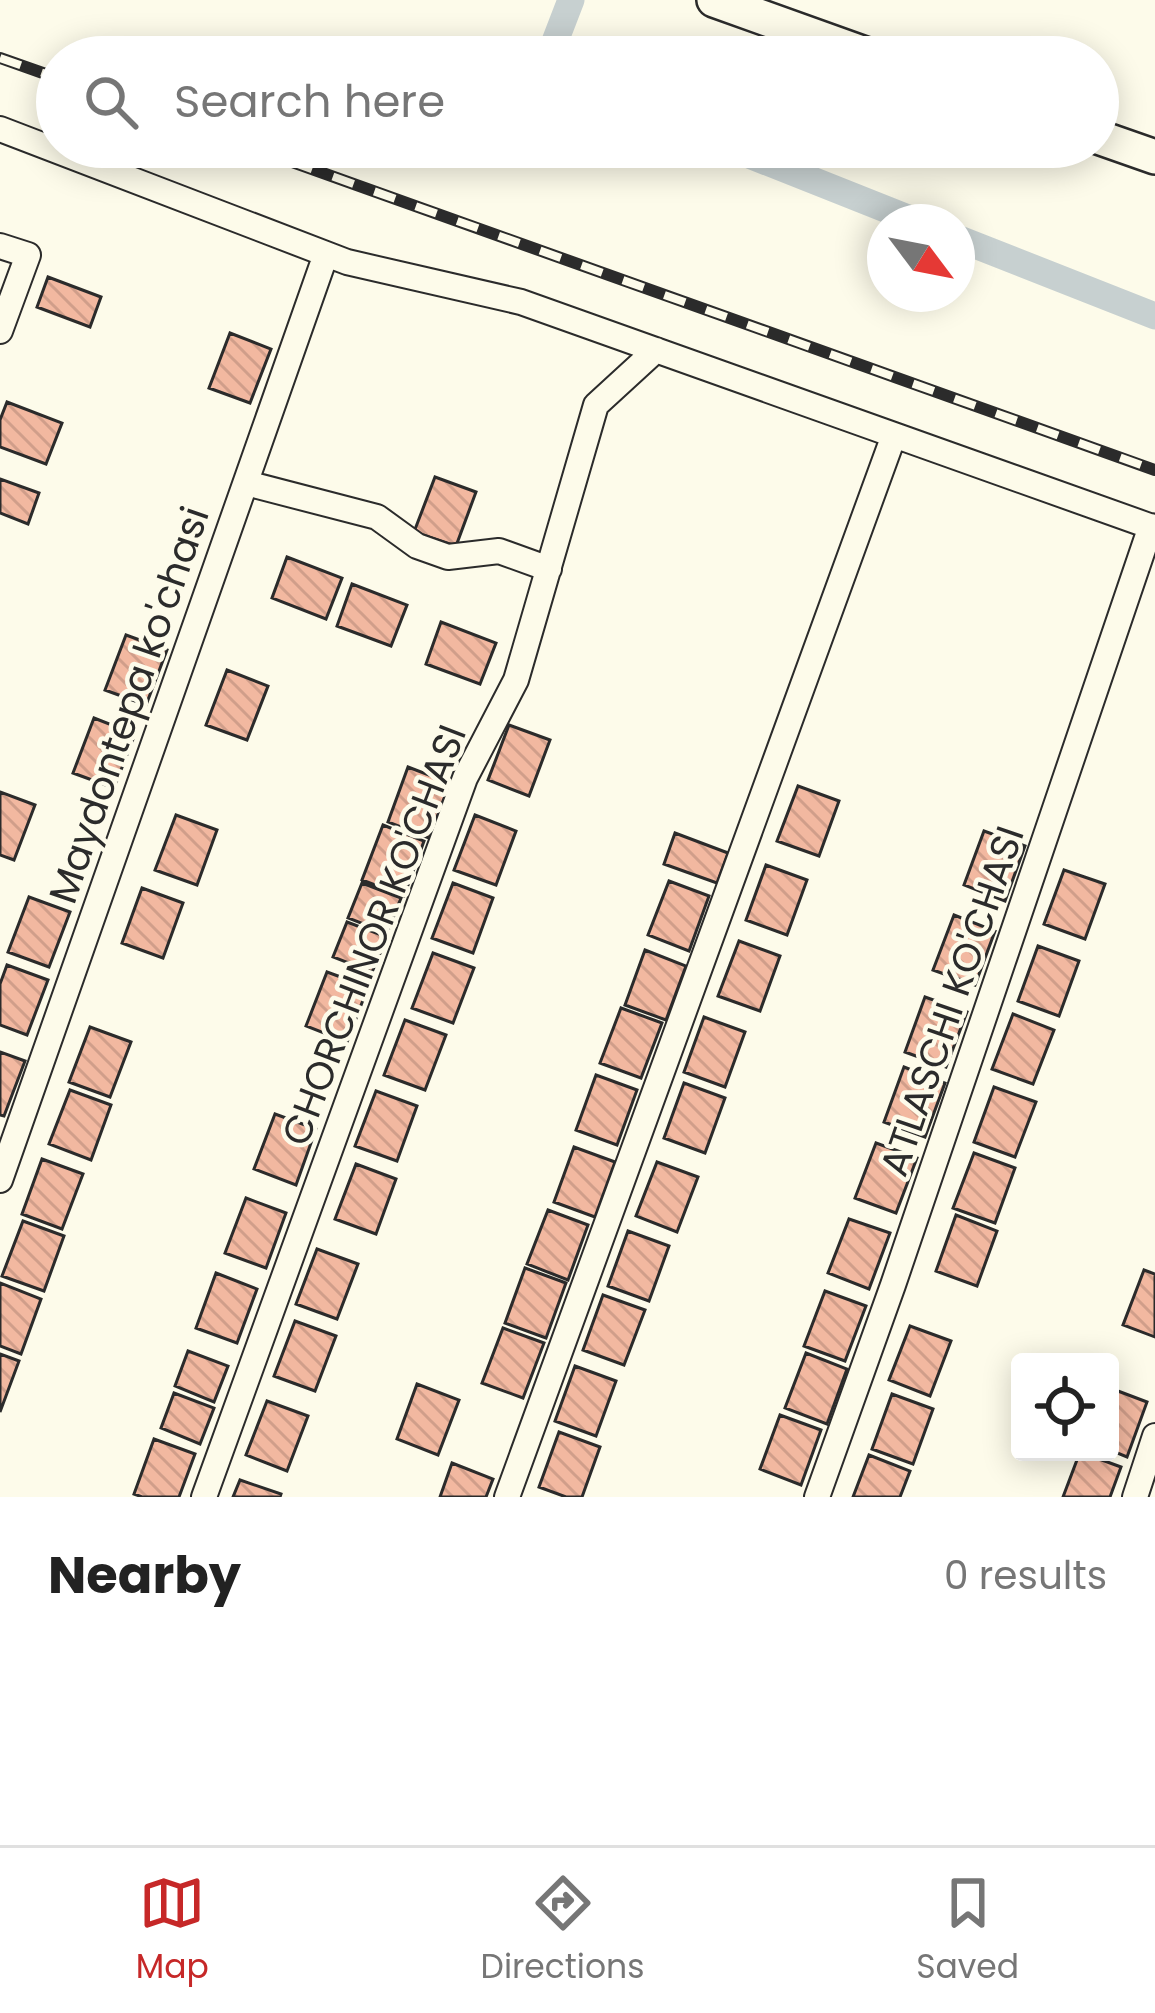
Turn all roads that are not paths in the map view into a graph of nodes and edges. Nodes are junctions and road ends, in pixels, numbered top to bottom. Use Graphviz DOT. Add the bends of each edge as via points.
graph roads {
  1 [pos="714,0"];
  2 [pos="814,36"];
  3 [pos="0,129"];
  4 [pos="36,143"];
  5 [pos="1119,145"];
  6 [pos="1155,158"];
  7 [pos="102,168"];
  8 [pos="0,246"];
  9 [pos="326,254"];
  10 [pos="0,331"];
  11 [pos="656,350"];
  12 [pos="894,435"];
  13 [pos="246,483"];
  14 [pos="1153,527"];
  15 [pos="548,569"];
  16 [pos="0,1180"];
  17 [pos="1155,1436"];
  18 [pos="204,1497"];
  19 [pos="507,1497"];
  20 [pos="817,1497"];
  21 [pos="1136,1497"];
  1 -- 2 [label="main road"];
  3 -- 4 [label="street"];
  5 -- 6 [label="main road"];
  7 -- 9 [label="street"];
  8 -- 10 [label="street" via="28,254"];
  9 -- 11 [label="street" via="520,302"];
  9 -- 13 [label="street, Maydontepa ko'chasi"];
  11 -- 12 [label="street"];
  11 -- 15 [label="street, CHORCHINOR KO'CHASI" via="596,405"];
  12 -- 14 [label="street"];
  12 -- 19 [label="street"];
  13 -- 15 [label="street" via="377,517 448,557 500,551"];
  13 -- 16 [label="street, Maydontepa ko'chasi"];
  14 -- 20 [label="street, ATLASCHI KO'CHASI"];
  15 -- 18 [label="street, CHORCHINOR KO'CHASI" via="516,680 465,778"];
  17 -- 21 [label="street"];
}
